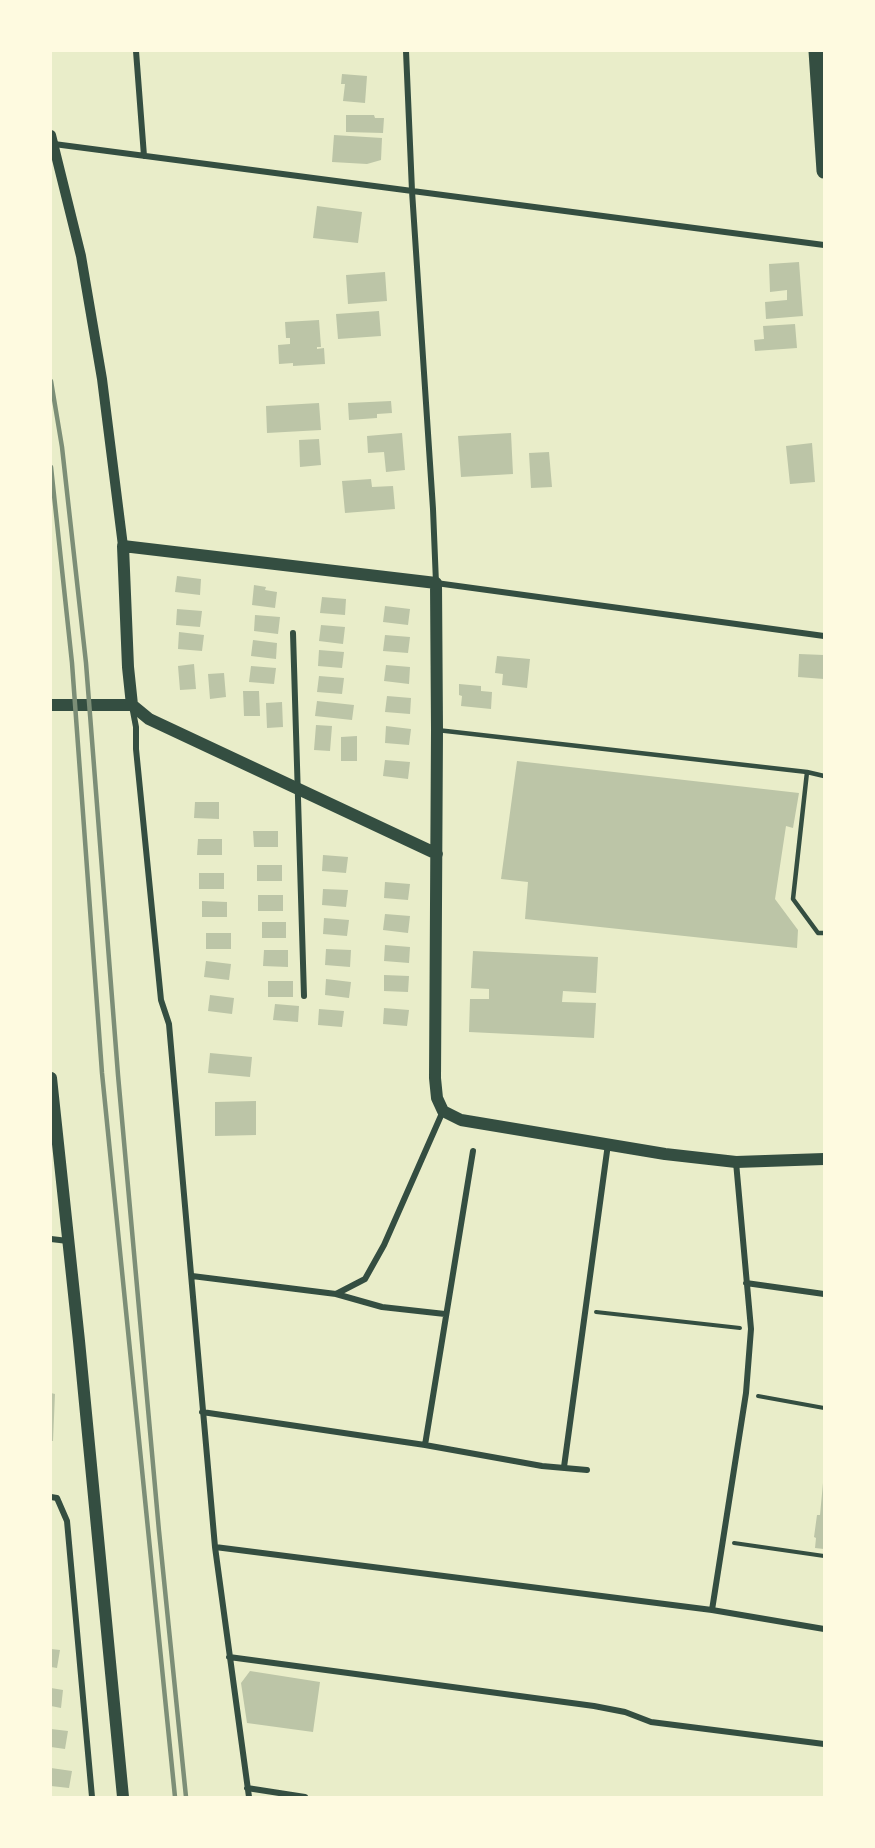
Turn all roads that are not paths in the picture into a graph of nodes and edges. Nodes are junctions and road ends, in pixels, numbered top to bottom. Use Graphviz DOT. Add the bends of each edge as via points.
graph roads {
  1 [pos="136,51"];
  2 [pos="406,51"];
  3 [pos="816,51"];
  4 [pos="822,120"];
  5 [pos="52,139"];
  6 [pos="144,156"];
  7 [pos="824,171"];
  8 [pos="412,191"];
  9 [pos="824,245"];
  10 [pos="123,546"];
  11 [pos="436,583"];
  12 [pos="293,633"];
  13 [pos="824,636"];
  14 [pos="51,705"];
  15 [pos="132,705"];
  16 [pos="437,730"];
  17 [pos="807,772"];
  18 [pos="824,776"];
  19 [pos="298,789"];
  20 [pos="437,854"];
  21 [pos="824,933"];
  22 [pos="304,996"];
  23 [pos="51,1078"];
  24 [pos="443,1111"];
  25 [pos="608,1144"];
  26 [pos="473,1151"];
  27 [pos="824,1159"];
  28 [pos="736,1162"];
  29 [pos="51,1239"];
  30 [pos="68,1241"];
  31 [pos="192,1276"];
  32 [pos="746,1283"];
  33 [pos="336,1294"];
  34 [pos="824,1294"];
  35 [pos="445,1314"];
  36 [pos="202,1412"];
  37 [pos="425,1445"];
  38 [pos="564,1467"];
  39 [pos="587,1470"];
  40 [pos="54,1497"];
  41 [pos="215,1547"];
  42 [pos="712,1610"];
  43 [pos="824,1629"];
  44 [pos="229,1656"];
  45 [pos="824,1744"];
  46 [pos="247,1788"];
  47 [pos="92,1797"];
  48 [pos="123,1797"];
  49 [pos="249,1797"];
  50 [pos="305,1797"];
  1 -- 6 [label="street"];
  2 -- 8 [label="street"];
  3 -- 4 [label="main road"];
  4 -- 7 [label="main road"];
  5 -- 6 [label="street"];
  5 -- 10 [label="street" via="81,256"];
  6 -- 8 [label="street"];
  8 -- 9 [label="street"];
  8 -- 11 [label="street"];
  10 -- 11 [label="main road"];
  10 -- 15 [label="main road"];
  11 -- 13 [label="street"];
  11 -- 16 [label="main road"];
  12 -- 19 [label="street"];
  14 -- 15 [label="main road"];
  15 -- 19 [label="main road" via="149,719"];
  15 -- 31 [label="street" via="161,1000 169,1024"];
  16 -- 17 [label="lane"];
  16 -- 20 [label="main road"];
  17 -- 18 [label="lane"];
  17 -- 21 [label="lane" via="793,899 818,933"];
  19 -- 20 [label="main road"];
  19 -- 22 [label="street"];
  20 -- 24 [label="main road" via="435,1078"];
  23 -- 30 [label="main road"];
  24 -- 25 [label="main road" via="461,1120"];
  24 -- 33 [label="street" via="384,1245 364,1279"];
  25 -- 28 [label="main road"];
  25 -- 38 [label="street"];
  26 -- 35 [label="street"];
  27 -- 28 [label="main road"];
  28 -- 32 [label="street"];
  29 -- 30 [label="street"];
  30 -- 48 [label="main road"];
  31 -- 33 [label="street"];
  31 -- 36 [label="street"];
  32 -- 34 [label="street"];
  32 -- 42 [label="street" via="751,1329 746,1393"];
  33 -- 35 [label="street" via="382,1307"];
  35 -- 37 [label="street"];
  36 -- 37 [label="street"];
  36 -- 41 [label="street"];
  37 -- 38 [label="street"];
  38 -- 39 [label="street"];
  40 -- 47 [label="street" via="67,1521"];
  41 -- 42 [label="street"];
  41 -- 44 [label="street"];
  42 -- 43 [label="street"];
  44 -- 45 [label="street" via="594,1706 651,1722"];
  44 -- 46 [label="street"];
  46 -- 49 [label="street"];
  46 -- 50 [label="street"];
}
